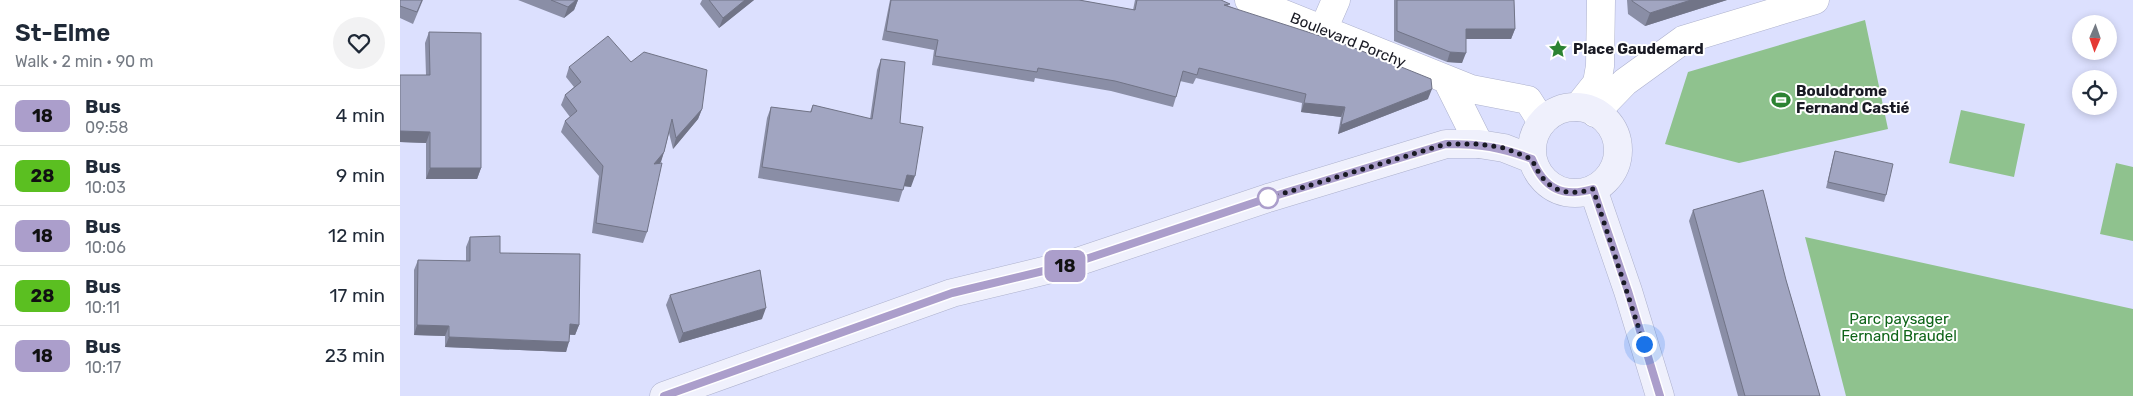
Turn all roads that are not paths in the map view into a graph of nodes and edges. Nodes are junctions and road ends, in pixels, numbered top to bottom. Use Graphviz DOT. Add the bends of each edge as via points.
graph roads {
  1 [pos="1249,0"];
  2 [pos="1336,0"];
  3 [pos="1601,0"];
  4 [pos="1815,0"];
  5 [pos="1323,30"];
  6 [pos="1447,80"];
  7 [pos="1586,110"];
  8 [pos="1542,122"];
  9 [pos="1479,144"];
  10 [pos="1532,159"];
  11 [pos="1593,189"];
  12 [pos="664,396"];
  13 [pos="1660,396"];
  1 -- 5 [label="street, Boulevard Porchy"];
  2 -- 5 [label="street"];
  3 -- 7 [label="street" via="1600,66"];
  4 -- 7 [label="street" via="1683,40"];
  5 -- 6 [label="street, Boulevard Porchy"];
  6 -- 8 [label="street, Boulevard Porchy" via="1471,89 1528,100"];
  6 -- 9 [label="street"];
  7 -- 8 [label="street" via="1565,108"];
  7 -- 11 [label="street" via="1605,119 1612,129 1618,153 1610,175"];
  8 -- 10 [label="street" via="1535,133"];
  9 -- 10 [label="street" via="1504,148"];
  9 -- 12 [label="street" via="1446,144 1268,198 1068,265 952,293"];
  10 -- 11 [label="street" via="1537,171 1555,189 1567,193"];
  11 -- 13 [label="street"];
}
